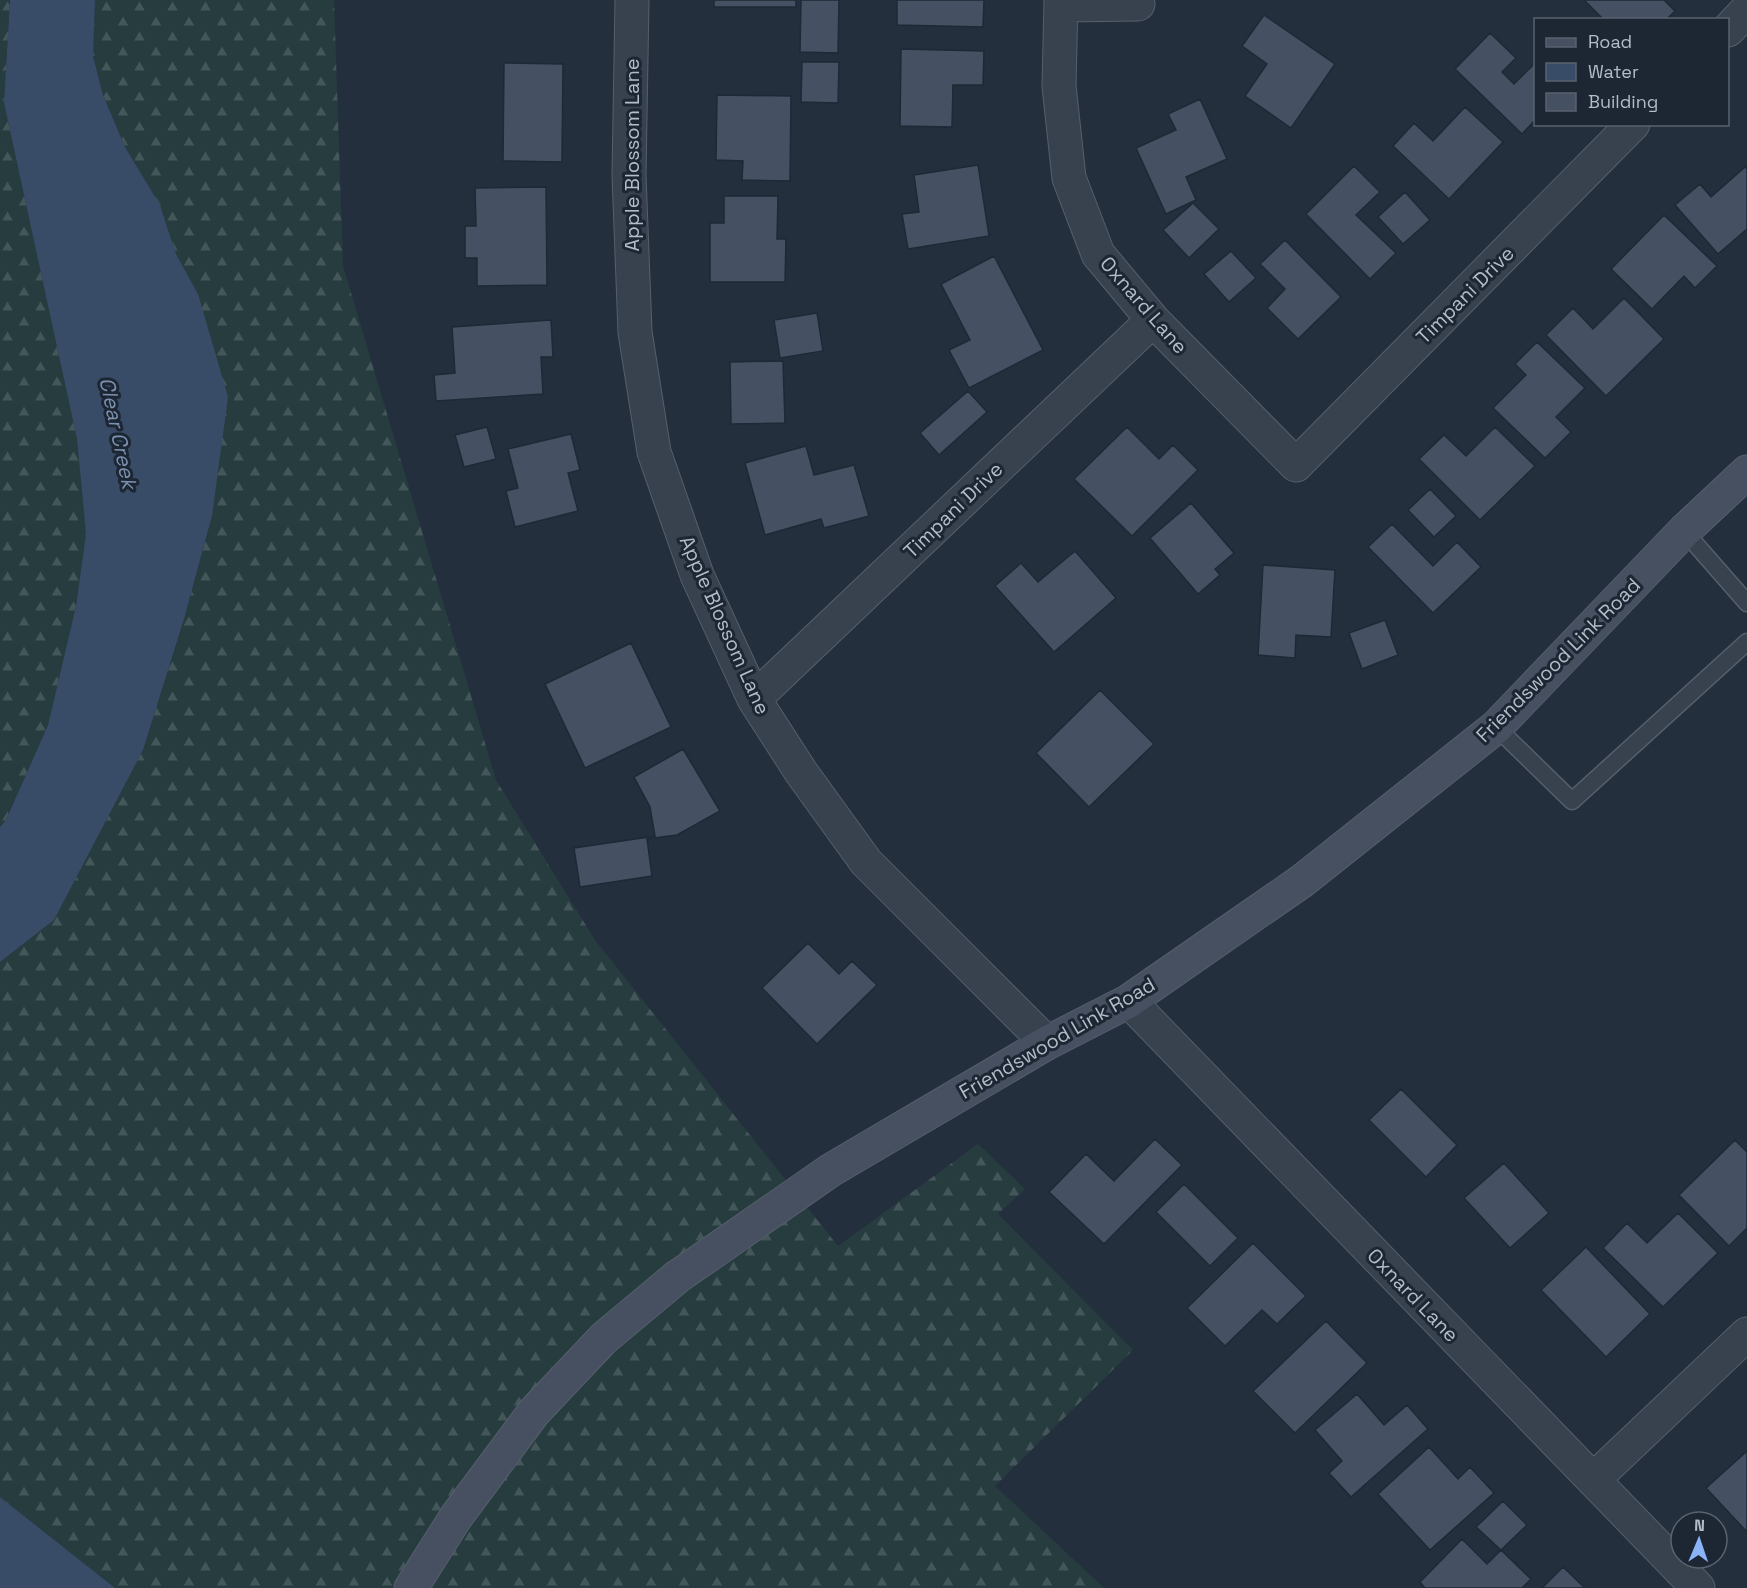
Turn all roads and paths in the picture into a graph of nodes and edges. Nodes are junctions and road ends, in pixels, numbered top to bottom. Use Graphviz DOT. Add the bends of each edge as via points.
graph roads {
  1 [pos="632,0"];
  2 [pos="1061,2"];
  3 [pos="1138,4"];
  4 [pos="1747,10"];
  5 [pos="1729,29"];
  6 [pos="1632,126"];
  7 [pos="1153,321"];
  8 [pos="1296,465"];
  9 [pos="1747,472"];
  10 [pos="1684,531"];
  11 [pos="1747,603"];
  12 [pos="1747,642"];
  13 [pos="754,699"];
  14 [pos="1496,727"];
  15 [pos="1129,1001"];
  16 [pos="1047,1043"];
  17 [pos="1747,1334"];
  18 [pos="1593,1480"];
  19 [pos="411,1588"];
  20 [pos="1698,1588"];
  1 -- 13 [label="street, Apple Blossom Lane" via="629,175 635,332 654,452 697,575"];
  2 -- 3 [label="street"];
  2 -- 7 [label="street, Oxnard Lane" via="1059,86 1069,178 1098,254"];
  4 -- 5 [label="street"];
  6 -- 8 [label="street, Timpani Drive"];
  7 -- 8 [label="street, Oxnard Lane"];
  7 -- 13 [label="street, Timpani Drive"];
  9 -- 10 [label="main road, Friendswood Link Road"];
  10 -- 11 [label="lane"];
  10 -- 14 [label="main road, Friendswood Link Road"];
  12 -- 14 [label="lane" via="1572,801"];
  13 -- 16 [label="street, Apple Blossom Lane" via="866,862"];
  14 -- 15 [label="main road, Friendswood Link Road" via="1302,881"];
  15 -- 16 [label="main road, Friendswood Link Road"];
  15 -- 18 [label="street, Oxnard Lane"];
  16 -- 19 [label="main road, Friendswood Link Road" via="831,1170 677,1277 604,1338 534,1412 456,1517"];
  17 -- 18 [label="street"];
  18 -- 20 [label="street, Oxnard Lane"];
}
